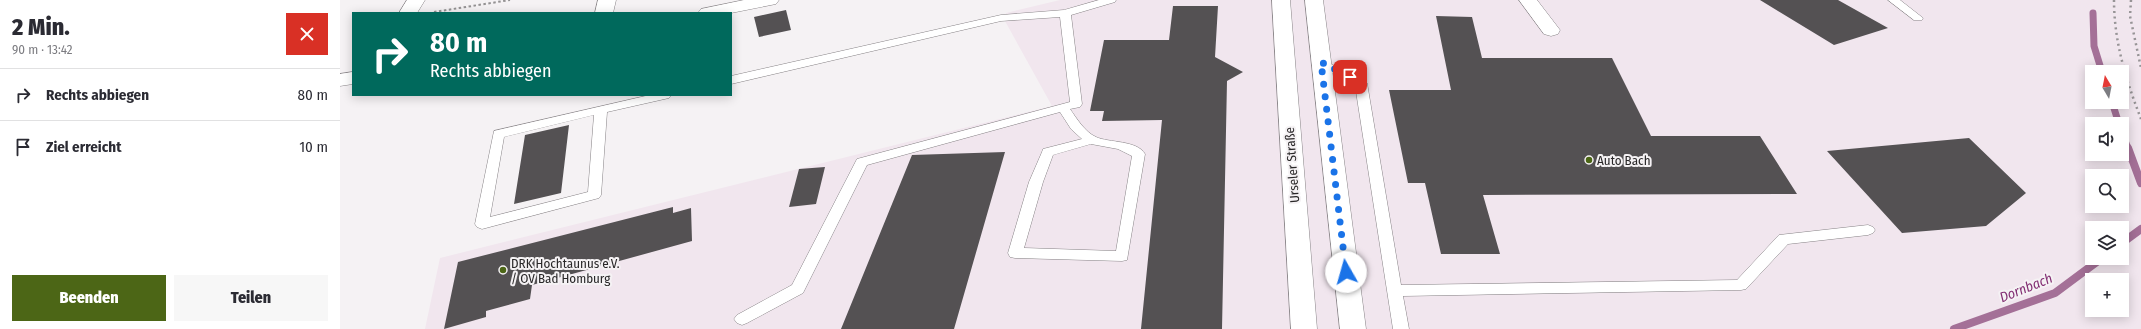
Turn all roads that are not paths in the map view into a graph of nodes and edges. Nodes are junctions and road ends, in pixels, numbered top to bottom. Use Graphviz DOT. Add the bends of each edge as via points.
graph roads {
  1 [pos="416,0"];
  2 [pos="608,0"];
  3 [pos="770,0"];
  4 [pos="1111,0"];
  5 [pos="1281,0"];
  6 [pos="1314,0"];
  7 [pos="1528,0"];
  8 [pos="1893,0"];
  9 [pos="409,12"];
  10 [pos="604,12"];
  11 [pos="712,12"];
  12 [pos="1066,13"];
  13 [pos="1918,18"];
  14 [pos="1551,30"];
  15 [pos="1321,62"];
  16 [pos="352,78"];
  17 [pos="340,80"];
  18 [pos="732,80"];
  19 [pos="661,96"];
  20 [pos="1063,107"];
  21 [pos="601,110"];
  22 [pos="1091,140"];
  23 [pos="1868,230"];
  24 [pos="1395,291"];
  25 [pos="742,319"];
  26 [pos="1304,329"];
  27 [pos="1353,329"];
  28 [pos="1402,329"];
  1 -- 9 [label="street"];
  2 -- 10 [label="street"];
  3 -- 11 [label="street"];
  4 -- 12 [label="lane"];
  5 -- 26 [label="street, Urseler Straße"];
  6 -- 15 [label="street"];
  7 -- 14 [label="street"];
  8 -- 13 [label="lane"];
  12 -- 18 [label="lane" via="1000,18"];
  12 -- 20 [label="lane" via="1076,104"];
  15 -- 24 [label="lane" via="1361,83"];
  15 -- 27 [label="street"];
  16 -- 17 [label="street"];
  19 -- 21 [label="lane"];
  20 -- 22 [label="lane" via="1075,126"];
  20 -- 25 [label="lane" via="862,162 798,289"];
  21 -- 21 [label="lane" via="594,195 482,224 498,134"];
  22 -- 22 [label="lane" via="1122,146 1139,154 1122,256 1015,253 1036,182 1048,152"];
  23 -- 24 [label="lane" via="1784,239 1741,285"];
  24 -- 28 [label="lane"];
}
